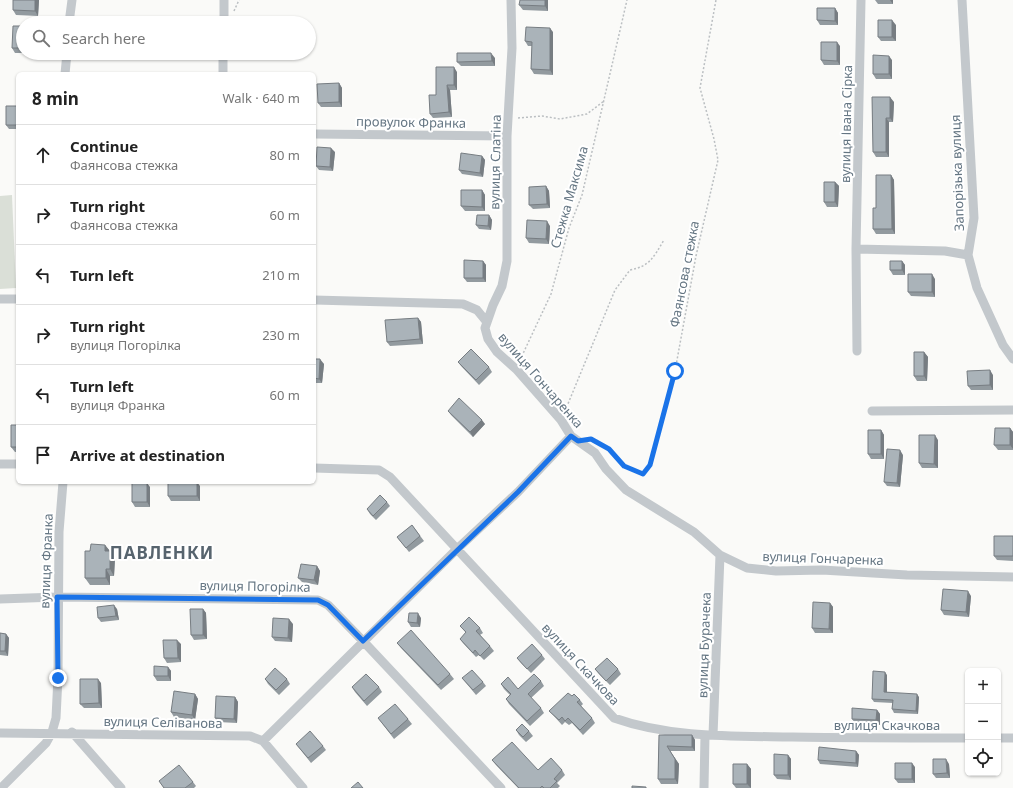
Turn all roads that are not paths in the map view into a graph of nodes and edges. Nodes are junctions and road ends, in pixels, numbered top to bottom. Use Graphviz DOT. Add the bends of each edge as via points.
graph roads {
  1 [pos="72,0"];
  2 [pos="224,0"];
  3 [pos="511,0"];
  4 [pos="861,0"];
  5 [pos="962,0"];
  6 [pos="70,16"];
  7 [pos="224,16"];
  8 [pos="67,60"];
  9 [pos="223,60"];
  10 [pos="66,72"];
  11 [pos="222,72"];
  12 [pos="316,134"];
  13 [pos="507,136"];
  14 [pos="856,249"];
  15 [pos="968,255"];
  16 [pos="0,299"];
  17 [pos="16,299"];
  18 [pos="316,300"];
  19 [pos="486,321"];
  20 [pos="857,351"];
  21 [pos="1013,360"];
  22 [pos="1013,410"];
  23 [pos="872,411"];
  24 [pos="571,436"];
  25 [pos="0,464"];
  26 [pos="16,464"];
  27 [pos="316,468"];
  28 [pos="63,484"];
  29 [pos="456,550"];
  30 [pos="720,555"];
  31 [pos="1013,577"];
  32 [pos="57,597"];
  33 [pos="0,599"];
  34 [pos="363,641"];
  35 [pos="0,732"];
  36 [pos="52,732"];
  37 [pos="72,732"];
  38 [pos="709,735"];
  39 [pos="965,738"];
  40 [pos="1001,738"];
  41 [pos="1013,738"];
  42 [pos="263,741"];
  43 [pos="1,788"];
  44 [pos="121,788"];
  45 [pos="303,788"];
  46 [pos="501,788"];
  47 [pos="704,788"];
  1 -- 6 [label="street"];
  2 -- 7 [label="street"];
  3 -- 13 [label="street, вулиця Слатіна" via="512,48"];
  4 -- 14 [label="street, вулиця Івана Сірка"];
  5 -- 15 [label="street, Запорізька вулиця" via="974,218"];
  8 -- 10 [label="street"];
  9 -- 11 [label="street"];
  12 -- 13 [label="street, провулок Франка"];
  13 -- 19 [label="street, вулиця Слатіна" via="506,274"];
  14 -- 15 [label="street" via="945,250"];
  14 -- 20 [label="street, вулиця Івана Сірка"];
  15 -- 21 [label="street, Запорізька вулиця" via="977,288 1003,345"];
  16 -- 17 [label="street"];
  18 -- 19 [label="street" via="463,304 477,310"];
  19 -- 24 [label="street, вулиця Гончаренка" via="488,339 497,352 517,370 561,420"];
  22 -- 23 [label="street"];
  24 -- 29 [label="street" via="518,492"];
  24 -- 30 [label="street, вулиця Гончаренка" via="595,453 626,490 694,532"];
  25 -- 26 [label="street"];
  27 -- 29 [label="street, вулиця Скачкова" via="378,470 390,477"];
  28 -- 32 [label="street, вулиця Франка"];
  29 -- 34 [label="street"];
  29 -- 38 [label="street, вулиця Скачкова" via="614,718 651,728"];
  30 -- 31 [label="street, вулиця Гончаренка" via="747,568 776,571 822,570"];
  30 -- 38 [label="street, вулиця Бурачека"];
  32 -- 33 [label="street, вулиця Погорілка"];
  32 -- 34 [label="street, вулиця Погорілка" via="318,600 328,605"];
  32 -- 36 [label="street, вулиця Франка" via="58,678 56,718"];
  34 -- 42 [label="street"];
  34 -- 46 [label="street, вулиця Погорілка"];
  35 -- 36 [label="street, вулиця Селіванова"];
  36 -- 37 [label="street, вулиця Селіванова"];
  36 -- 43 [label="street, вулиця Франка" via="46,743"];
  37 -- 42 [label="street, вулиця Селіванова" via="250,736"];
  37 -- 44 [label="street"];
  38 -- 39 [label="street, вулиця Скачкова"];
  38 -- 47 [label="street, вулиця Бурачека"];
  40 -- 41 [label="street"];
  42 -- 45 [label="street"];
}
